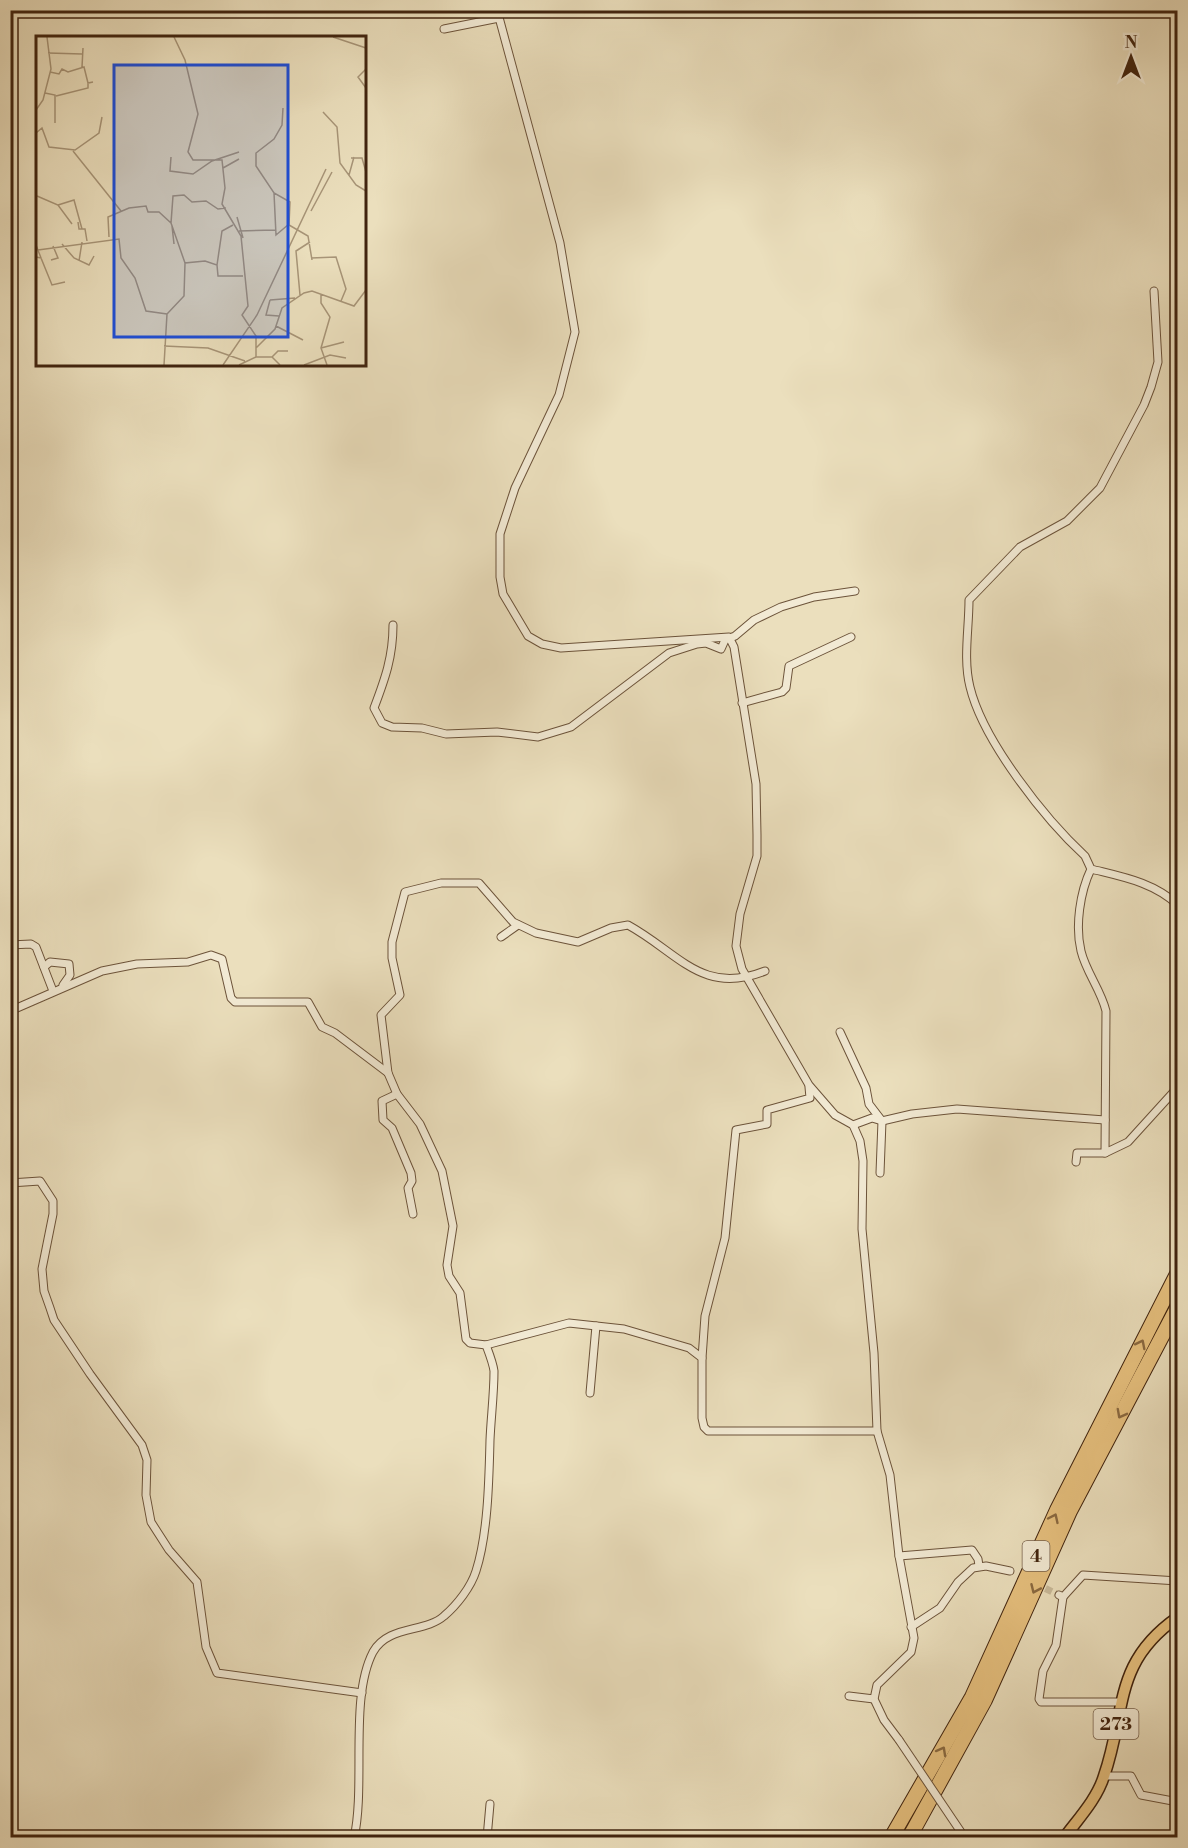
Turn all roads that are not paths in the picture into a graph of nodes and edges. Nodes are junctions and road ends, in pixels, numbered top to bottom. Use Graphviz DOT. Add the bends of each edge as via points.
graph roads {
  1 [pos="498,14"];
  2 [pos="444,29"];
  3 [pos="1154,291"];
  4 [pos="855,591"];
  5 [pos="393,625"];
  6 [pos="729,637"];
  7 [pos="851,637"];
  8 [pos="742,703"];
  9 [pos="1091,869"];
  10 [pos="1178,905"];
  11 [pos="518,925"];
  12 [pos="501,937"];
  13 [pos="10,945"];
  14 [pos="44,967"];
  15 [pos="765,971"];
  16 [pos="747,978"];
  17 [pos="60,987"];
  18 [pos="52,991"];
  19 [pos="10,1011"];
  20 [pos="840,1032"];
  21 [pos="388,1073"];
  22 [pos="809,1085"];
  23 [pos="1178,1087"];
  24 [pos="397,1094"];
  25 [pos="1105,1120"];
  26 [pos="882,1121"];
  27 [pos="853,1125"];
  28 [pos="1105,1153"];
  29 [pos="1076,1162"];
  30 [pos="880,1173"];
  31 [pos="10,1183"];
  32 [pos="413,1214"];
  33 [pos="1178,1272"];
  34 [pos="1178,1306"];
  35 [pos="596,1326"];
  36 [pos="486,1345"];
  37 [pos="702,1358"];
  38 [pos="590,1394"];
  39 [pos="877,1431"];
  40 [pos="899,1557"];
  41 [pos="979,1566"];
  42 [pos="1010,1571"];
  43 [pos="1178,1581"];
  44 [pos="1178,1617"];
  45 [pos="911,1627"];
  46 [pos="362,1694"];
  47 [pos="849,1696"];
  48 [pos="874,1699"];
  49 [pos="1120,1702"];
  50 [pos="1104,1776"];
  51 [pos="1178,1802"];
  52 [pos="490,1804"];
  53 [pos="354,1838"];
  54 [pos="487,1838"];
  55 [pos="891,1838"];
  56 [pos="909,1838"];
  57 [pos="965,1838"];
  58 [pos="1064,1838"];
  1 -- 2 [label="street"];
  1 -- 6 [label="street" via="560,243 575,332 560,395 515,488 500,534 503,594 528,636 561,648"];
  3 -- 9 [label="street" via="1158,362 1144,405 1100,488 1066,521 1020,547 969,600 966,652 970,686 987,731 1028,790 1086,856"];
  4 -- 6 [label="street" via="782,607"];
  5 -- 6 [label="street" via="384,686 374,708 378,719 392,728 422,728 459,735 497,732 538,737 558,733 669,653 706,643 721,648"];
  6 -- 8 [label="street"];
  7 -- 8 [label="street" via="789,666 782,692"];
  8 -- 16 [label="street" via="756,784 757,856 740,914 736,945"];
  9 -- 10 [label="street" via="1145,883"];
  9 -- 25 [label="street" via="1078,927 1081,952 1106,1011"];
  11 -- 12 [label="street"];
  11 -- 16 [label="street" via="578,942 628,925 706,976 724,981"];
  11 -- 21 [label="street" via="479,883 441,883 405,892 392,942 400,995 381,1015"];
  13 -- 14 [label="street" via="34,945"];
  14 -- 17 [label="street" via="50,962 69,964 70,975"];
  14 -- 18 [label="street"];
  15 -- 16 [label="street"];
  16 -- 22 [label="street"];
  17 -- 18 [label="street"];
  17 -- 21 [label="street" via="102,971 137,964 220,957 235,1002 308,1002 324,1029"];
  18 -- 19 [label="street"];
  20 -- 26 [label="street" via="866,1088 868,1104"];
  21 -- 24 [label="street"];
  22 -- 27 [label="street" via="836,1115"];
  22 -- 37 [label="street" via="810,1098 767,1110 767,1124 736,1130 725,1238 705,1316"];
  23 -- 28 [label="street" via="1128,1142"];
  24 -- 32 [label="street" via="382,1101 381,1113 409,1165"];
  24 -- 36 [label="street" via="420,1124 442,1171 453,1226 447,1265 460,1293 464,1335 470,1342"];
  25 -- 26 [label="street" via="957,1109"];
  25 -- 28 [label="street"];
  26 -- 27 [label="street" via="872,1118"];
  26 -- 30 [label="street"];
  27 -- 39 [label="street" via="863,1161 862,1229"];
  28 -- 29 [label="street" via="1077,1153"];
  31 -- 46 [label="street" via="40,1181 52,1202 42,1269 44,1291 54,1320 142,1445 147,1460 146,1495 151,1522 197,1582 206,1647 217,1673"];
  55 -- 33 [label="highway, 4, one-way" via="972,1697 1057,1510"];
  34 -- 56 [label="highway, 4, one-way" via="1071,1511 985,1700"];
  35 -- 36 [label="street" via="568,1323"];
  35 -- 37 [label="street" via="676,1343"];
  35 -- 38 [label="street"];
  36 -- 46 [label="street" via="494,1369 488,1500 476,1572 459,1601 443,1617 384,1641 373,1652"];
  37 -- 39 [label="street" via="702,1418 708,1431"];
  39 -- 40 [label="street" via="890,1475"];
  40 -- 41 [label="street" via="972,1550"];
  40 -- 45 [label="street"];
  41 -- 42 [label="street"];
  41 -- 45 [label="street" via="958,1582 940,1608"];
  43 -- 49 [label="street" via="1083,1575 1061,1596 1056,1645 1043,1671 1039,1699 1049,1703"];
  44 -- 49 [label="main road, 273" via="1157,1632 1138,1656"];
  45 -- 48 [label="street" via="911,1652 878,1685"];
  46 -- 53 [label="street" via="359,1813"];
  47 -- 48 [label="street"];
  48 -- 57 [label="street, bridge" via="884,1720"];
  49 -- 50 [label="main road, 273"];
  50 -- 51 [label="street" via="1131,1776 1141,1795"];
  50 -- 58 [label="main road, 273"];
  52 -- 54 [label="street"];
}
